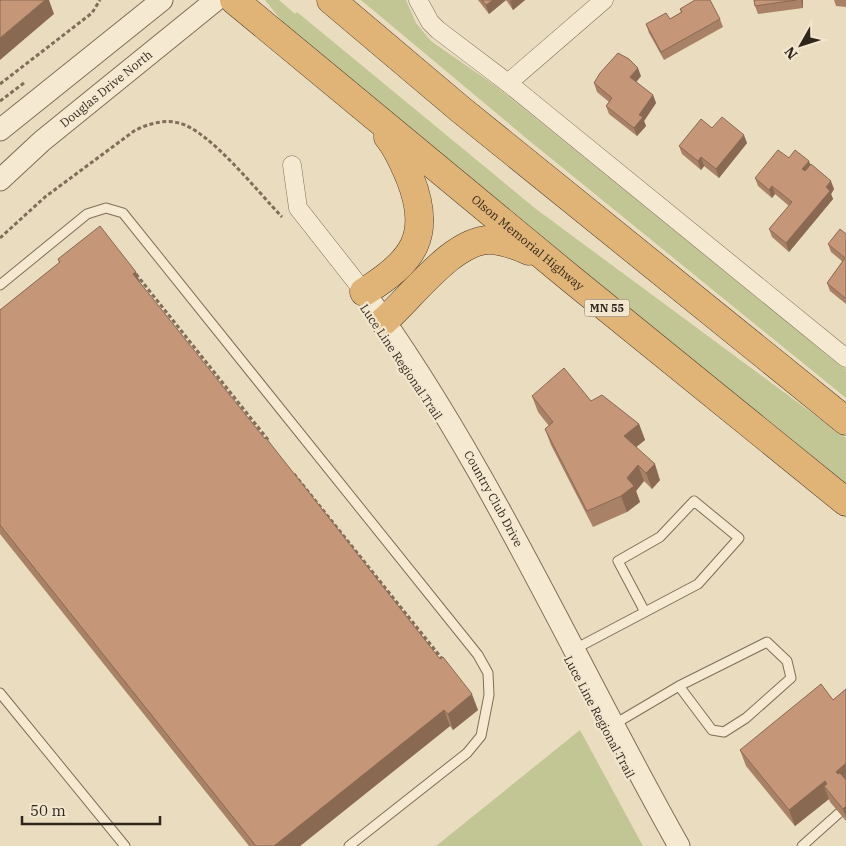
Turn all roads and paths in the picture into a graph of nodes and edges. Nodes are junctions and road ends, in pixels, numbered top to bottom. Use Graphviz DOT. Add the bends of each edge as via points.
graph roads {
  1 [pos="100,0"];
  2 [pos="162,0"];
  3 [pos="216,0"];
  4 [pos="234,0"];
  5 [pos="331,0"];
  6 [pos="418,0"];
  7 [pos="604,0"];
  8 [pos="508,83"];
  9 [pos="0,84"];
  10 [pos="368,112"];
  11 [pos="0,130"];
  12 [pos="292,165"];
  13 [pos="0,180"];
  14 [pos="283,218"];
  15 [pos="0,238"];
  16 [pos="552,263"];
  17 [pos="131,269"];
  18 [pos="0,285"];
  19 [pos="364,292"];
  20 [pos="384,321"];
  21 [pos="846,358"];
  22 [pos="846,421"];
  23 [pos="272,446"];
  24 [pos="291,469"];
  25 [pos="846,502"];
  26 [pos="645,612"];
  27 [pos="573,650"];
  28 [pos="444,661"];
  29 [pos="679,686"];
  30 [pos="0,693"];
  31 [pos="613,725"];
  32 [pos="839,813"];
  33 [pos="125,846"];
  34 [pos="349,846"];
  35 [pos="679,846"];
  36 [pos="802,846"];
  1 -- 9 [label="path" via="92,13"];
  2 -- 11 [label="street"];
  3 -- 13 [label="street, Douglas Drive North" via="42,141"];
  4 -- 10 [label="highway, Olson Memorial Highway / MN 55"];
  5 -- 22 [label="highway" via="460,109"];
  6 -- 8 [label="street" via="438,30"];
  7 -- 8 [label="street"];
  8 -- 21 [label="street"];
  10 -- 16 [label="highway, Olson Memorial Highway / MN 55"];
  10 -- 19 [label="highway" via="394,144 416,194 420,215 418,235 411,251 390,275"];
  12 -- 19 [label="street, Country Club Drive" via="298,208"];
  14 -- 15 [label="path" via="200,133 179,123 162,122 134,131 46,197"];
  16 -- 20 [label="highway" via="514,245 492,240 476,243 430,276"];
  16 -- 25 [label="highway, Olson Memorial Highway / MN 55"];
  17 -- 23 [label="path"];
  18 -- 34 [label="lane" via="87,214 106,208 124,213 478,655 488,673 489,695 481,736 467,753"];
  19 -- 20 [label="street, Country Club Drive"];
  20 -- 27 [label="street, Country Club Drive" via="447,415"];
  24 -- 28 [label="path"];
  26 -- 26 [label="lane" via="698,584 739,538 694,501 660,537 618,561"];
  26 -- 27 [label="lane"];
  27 -- 31 [label="street, Country Club Drive"];
  29 -- 29 [label="lane" via="712,730 724,732 746,718 791,678 787,661 767,642"];
  29 -- 31 [label="lane"];
  30 -- 33 [label="lane"];
  31 -- 35 [label="street, Country Club Drive"];
  32 -- 36 [label="lane"];
}
